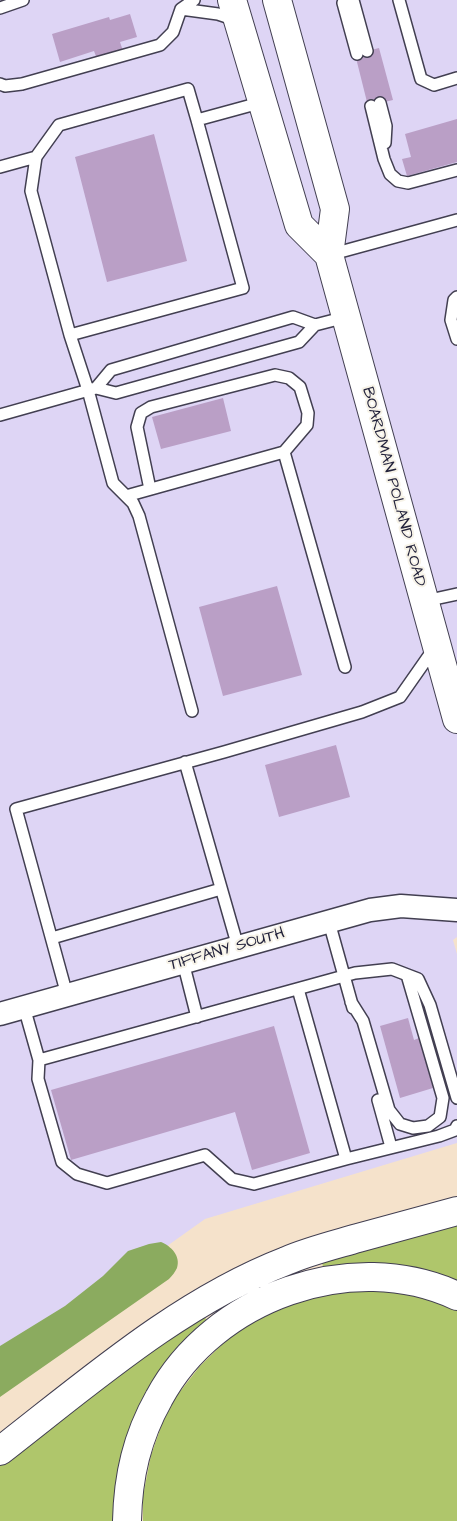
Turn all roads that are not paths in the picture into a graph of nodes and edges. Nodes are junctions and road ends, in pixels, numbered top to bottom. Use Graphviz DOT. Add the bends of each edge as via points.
graph roads {
  1 [pos="23,0"];
  2 [pos="194,0"];
  3 [pos="277,0"];
  4 [pos="344,0"];
  5 [pos="353,0"];
  6 [pos="399,0"];
  7 [pos="4,4"];
  8 [pos="180,5"];
  9 [pos="235,11"];
  10 [pos="457,78"];
  11 [pos="0,84"];
  12 [pos="262,102"];
  13 [pos="376,104"];
  14 [pos="197,120"];
  15 [pos="36,157"];
  16 [pos="0,168"];
  17 [pos="457,170"];
  18 [pos="457,220"];
  19 [pos="330,255"];
  20 [pos="457,297"];
  21 [pos="346,316"];
  22 [pos="315,325"];
  23 [pos="70,335"];
  24 [pos="457,339"];
  25 [pos="92,389"];
  26 [pos="0,415"];
  27 [pos="284,452"];
  28 [pos="150,489"];
  29 [pos="126,496"];
  30 [pos="457,594"];
  31 [pos="425,601"];
  32 [pos="437,644"];
  33 [pos="345,667"];
  34 [pos="192,711"];
  35 [pos="457,720"];
  36 [pos="185,762"];
  37 [pos="222,889"];
  38 [pos="457,910"];
  39 [pos="329,922"];
  40 [pos="52,938"];
  41 [pos="238,947"];
  42 [pos="183,962"];
  43 [pos="407,975"];
  44 [pos="344,976"];
  45 [pos="298,989"];
  46 [pos="67,995"];
  47 [pos="351,1002"];
  48 [pos="24,1007"];
  49 [pos="0,1014"];
  50 [pos="197,1017"];
  51 [pos="39,1060"];
  52 [pos="457,1098"];
  53 [pos="457,1126"];
  54 [pos="391,1147"];
  55 [pos="346,1159"];
  56 [pos="457,1211"];
  57 [pos="457,1296"];
  58 [pos="0,1451"];
  59 [pos="127,1521"];
  1 -- 7 [label="lane"];
  2 -- 8 [label="lane"];
  3 -- 19 [label="main road, BOARDMAN POLAND ROAD" via="335,209"];
  4 -- 5 [label="lane" via="362,52"];
  6 -- 10 [label="lane" via="421,79 434,84"];
  8 -- 9 [label="lane" via="218,14"];
  8 -- 11 [label="lane" via="173,32 160,45 22,84"];
  9 -- 12 [label="main road"];
  12 -- 14 [label="lane"];
  12 -- 19 [label="main road" via="299,225"];
  13 -- 17 [label="lane" via="384,159 390,174 398,181 408,183"];
  14 -- 15 [label="lane" via="188,89 59,125"];
  14 -- 23 [label="lane" via="243,288"];
  15 -- 16 [label="lane"];
  15 -- 23 [label="lane" via="31,191"];
  18 -- 19 [label="lane"];
  19 -- 21 [label="main road, BOARDMAN POLAND ROAD"];
  20 -- 24 [label="lane" via="452,320"];
  21 -- 22 [label="lane"];
  21 -- 31 [label="main road, BOARDMAN POLAND ROAD"];
  22 -- 25 [label="lane" via="299,342 116,393"];
  22 -- 25 [label="lane" via="292,317 111,370"];
  23 -- 25 [label="lane"];
  25 -- 26 [label="lane"];
  25 -- 29 [label="lane" via="113,483"];
  27 -- 28 [label="lane"];
  27 -- 28 [label="lane" via="307,425 308,414 300,387 290,378 275,375 150,407 140,413 137,427"];
  27 -- 33 [label="lane"];
  28 -- 29 [label="lane"];
  29 -- 34 [label="lane" via="139,516"];
  30 -- 31 [label="lane"];
  31 -- 32 [label="main road, BOARDMAN POLAND ROAD"];
  32 -- 35 [label="main road, BOARDMAN POLAND ROAD"];
  32 -- 36 [label="lane" via="400,697 362,712"];
  36 -- 37 [label="lane"];
  36 -- 40 [label="lane" via="16,809"];
  37 -- 40 [label="lane"];
  37 -- 41 [label="lane"];
  38 -- 39 [label="street, TIFFANY SOUTH" via="401,906 370,910"];
  39 -- 41 [label="street, TIFFANY SOUTH"];
  39 -- 44 [label="lane"];
  40 -- 46 [label="lane"];
  41 -- 42 [label="street, TIFFANY SOUTH"];
  42 -- 46 [label="street, TIFFANY SOUTH"];
  42 -- 50 [label="lane"];
  43 -- 44 [label="lane" via="392,969"];
  43 -- 47 [label="lane" via="442,1098 440,1117 428,1126 413,1128 400,1124 389,1110 363,1021"];
  43 -- 52 [label="lane" via="418,980 430,1005"];
  44 -- 45 [label="lane"];
  44 -- 47 [label="lane"];
  45 -- 50 [label="lane"];
  45 -- 55 [label="lane"];
  46 -- 48 [label="street, TIFFANY SOUTH"];
  47 -- 54 [label="lane"];
  48 -- 49 [label="street, TIFFANY SOUTH"];
  48 -- 51 [label="lane"];
  50 -- 51 [label="lane"];
  51 -- 55 [label="lane" via="38,1079 62,1162 77,1174 107,1183 205,1155 232,1180 254,1184"];
  53 -- 54 [label="lane" via="455,1130 439,1136"];
  54 -- 55 [label="lane"];
  56 -- 58 [label="main road" via="318,1250 240,1282 133,1348"];
  57 -- 59 [label="main road" via="405,1280 366,1277 331,1280 276,1296 228,1322 193,1352 159,1396 135,1454"];
}
